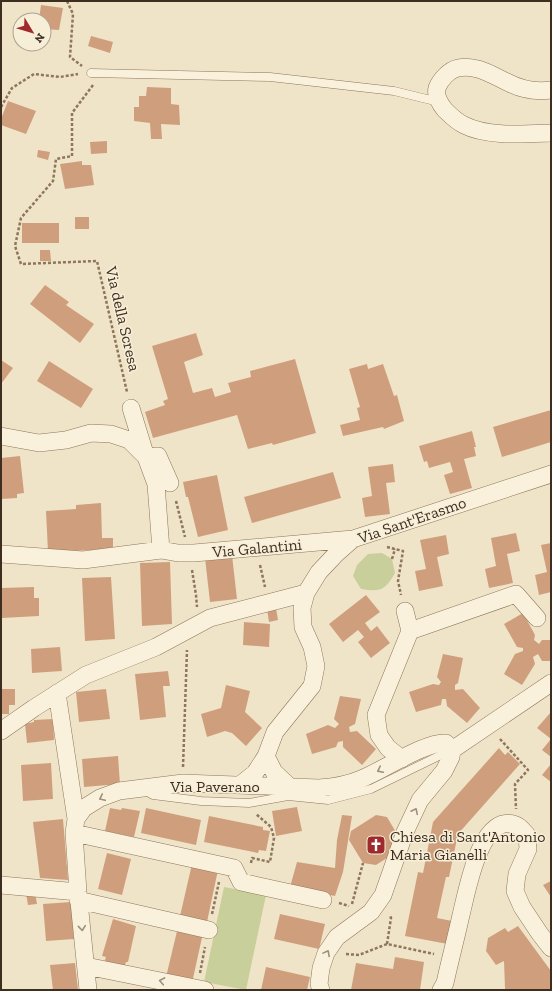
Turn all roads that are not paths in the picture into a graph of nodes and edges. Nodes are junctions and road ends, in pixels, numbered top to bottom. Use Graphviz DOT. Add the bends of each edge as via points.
graph roads {
  1 [pos="91,72"];
  2 [pos="551,90"];
  3 [pos="438,102"];
  4 [pos="551,133"];
  5 [pos="131,408"];
  6 [pos="1,436"];
  7 [pos="146,457"];
  8 [pos="551,474"];
  9 [pos="170,483"];
  10 [pos="355,538"];
  11 [pos="161,550"];
  12 [pos="1,554"];
  13 [pos="306,593"];
  14 [pos="405,611"];
  15 [pos="536,618"];
  16 [pos="410,631"];
  17 [pos="551,683"];
  18 [pos="57,692"];
  19 [pos="1,731"];
  20 [pos="452,750"];
  21 [pos="266,756"];
  22 [pos="402,759"];
  23 [pos="240,785"];
  24 [pos="290,787"];
  25 [pos="140,788"];
  26 [pos="75,826"];
  27 [pos="1,885"];
  28 [pos="78,896"];
  29 [pos="329,901"];
  30 [pos="209,930"];
  31 [pos="551,948"];
  32 [pos="86,966"];
  33 [pos="88,990"];
  34 [pos="205,990"];
  35 [pos="321,990"];
  36 [pos="441,990"];
  1 -- 3 [label="lane" via="270,77 394,91"];
  2 -- 3 [label="street" via="529,90 508,83 493,74 470,67 457,68 439,82 436,91"];
  3 -- 4 [label="street" via="463,125 477,130 508,134"];
  5 -- 7 [label="street"];
  6 -- 7 [label="street" via="39,443 66,440 91,433 111,434 129,440"];
  7 -- 9 [label="street" via="158,456"];
  7 -- 11 [label="street" via="156,484"];
  8 -- 10 [label="street, Via Sant'Erasmo"];
  10 -- 11 [label="street, Via Galantini" via="194,553"];
  10 -- 13 [label="street, Via Sant'Erasmo" via="318,572"];
  11 -- 12 [label="street, Via Galantini" via="83,560"];
  13 -- 18 [label="street" via="210,618 156,647 86,675"];
  13 -- 21 [label="street, Via Sant'Erasmo" via="302,608 302,627 312,647 316,666 312,686 275,732"];
  14 -- 16 [label="street"];
  15 -- 16 [label="street" via="516,594"];
  16 -- 22 [label="street" via="376,715 379,735 388,748"];
  17 -- 20 [label="street"];
  18 -- 19 [label="street"];
  18 -- 26 [label="street"];
  20 -- 22 [label="street, Via Paverano" via="446,743 440,742"];
  20 -- 25 [label="lane" via="371,789 328,800 288,796 249,803 201,801 153,794"];
  35 -- 20 [label="street, one-way" via="321,968 326,953 337,937 371,912 383,895 405,832 420,800 448,764"];
  21 -- 23 [label="street, Via Sant'Erasmo" via="255,772"];
  21 -- 24 [label="street" via="274,772"];
  22 -- 24 [label="street, Via Paverano, one-way" via="360,780 336,787"];
  23 -- 24 [label="street, Via Paverano"];
  23 -- 25 [label="street, Via Paverano" via="183,783"];
  25 -- 26 [label="street, Via Paverano, one-way" via="119,791 100,798 84,808"];
  26 -- 28 [label="street"];
  26 -- 29 [label="street" via="234,868 241,882"];
  27 -- 28 [label="street"];
  28 -- 30 [label="street"];
  28 -- 32 [label="street, one-way"];
  31 -- 36 [label="street" via="522,907 515,891 517,874 528,849 527,835 517,825 505,823 489,834 471,874 445,983"];
  32 -- 33 [label="street"];
  34 -- 32 [label="street, one-way"];
}
